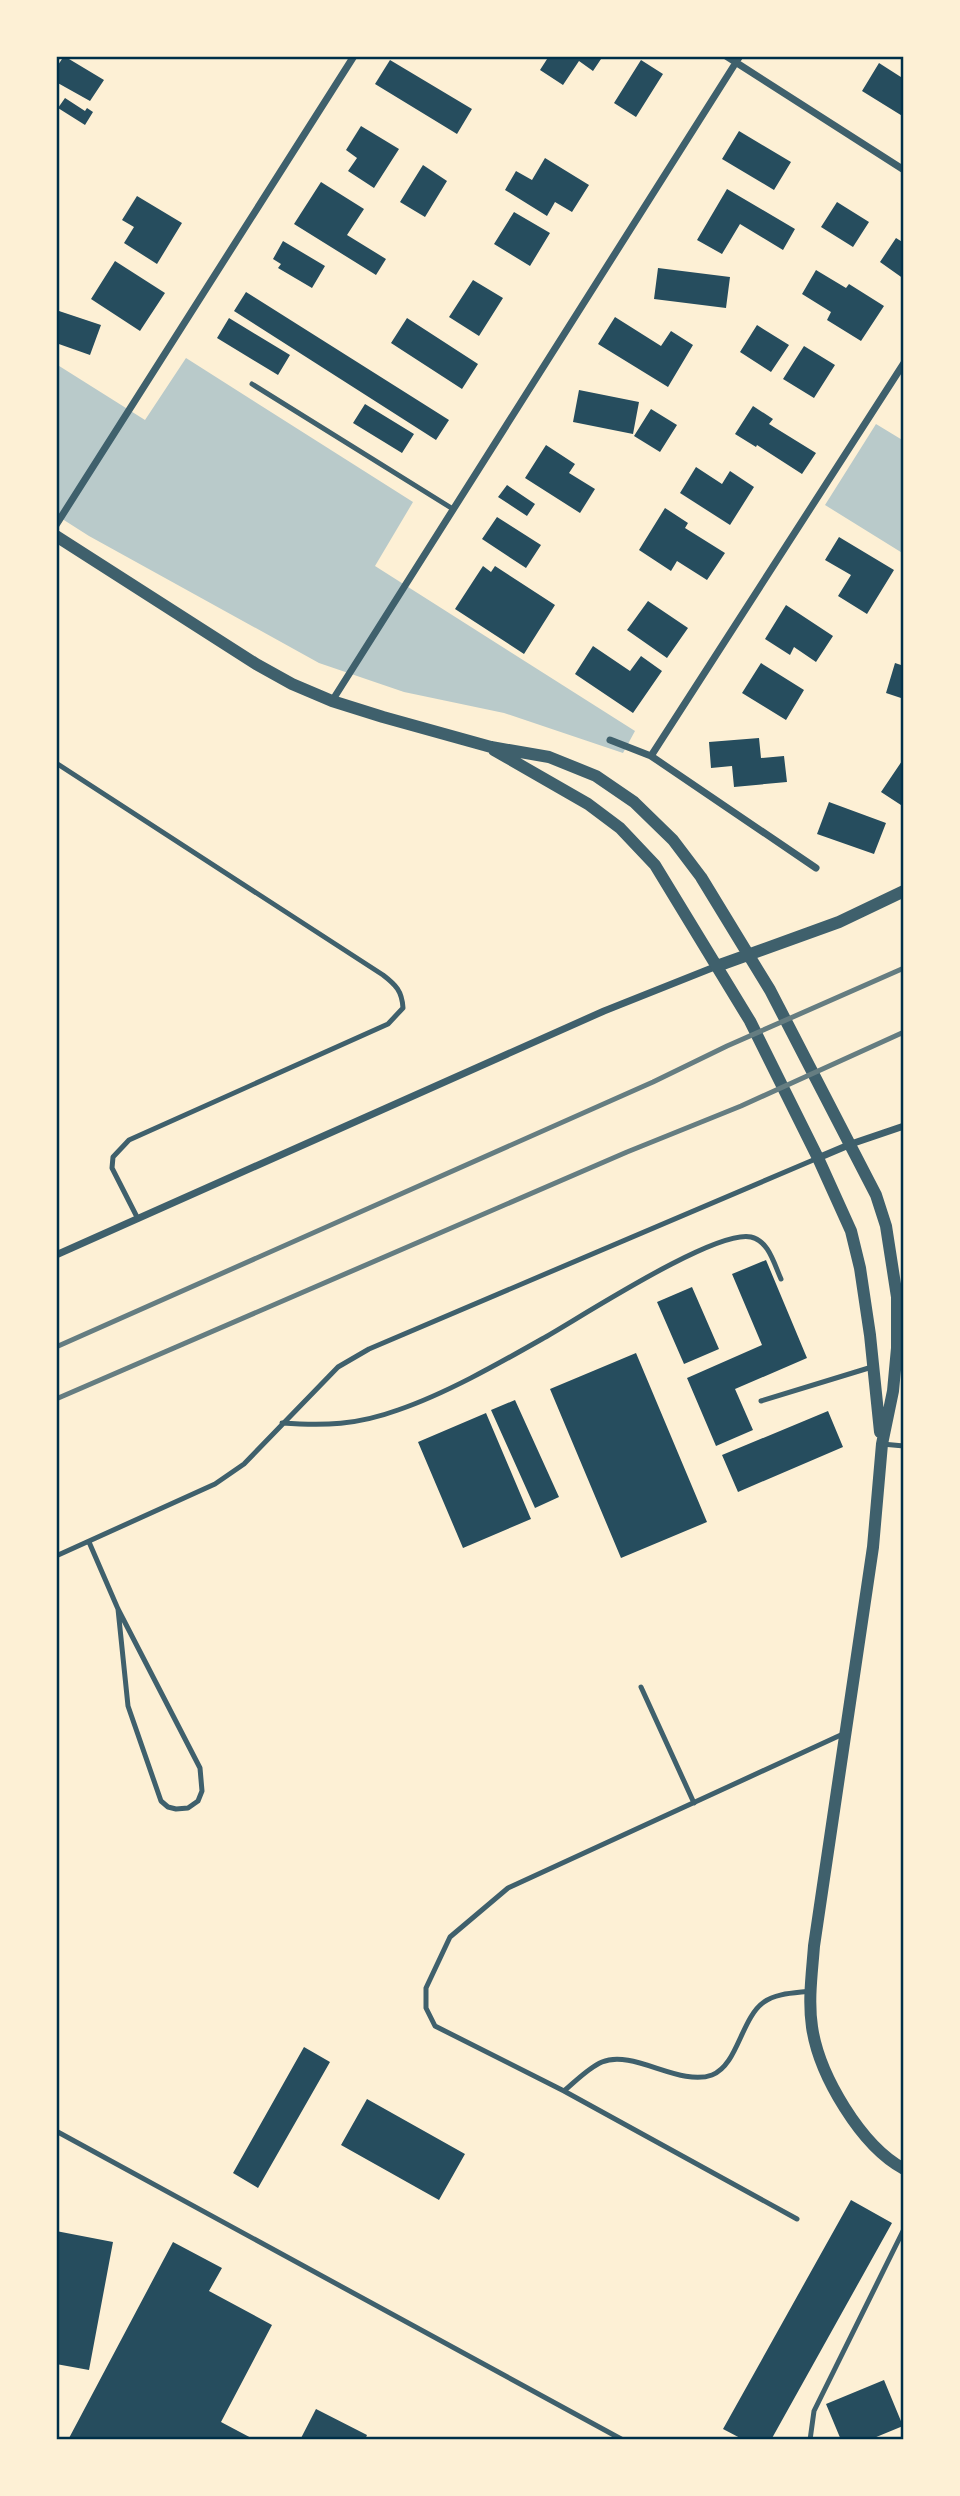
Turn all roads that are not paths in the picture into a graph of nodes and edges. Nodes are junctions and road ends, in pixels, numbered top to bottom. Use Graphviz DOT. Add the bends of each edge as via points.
graph roads {
  1 [pos="354,56"];
  2 [pos="726,56"];
  3 [pos="738,59"];
  4 [pos="904,170"];
  5 [pos="904,363"];
  6 [pos="252,384"];
  7 [pos="453,509"];
  8 [pos="56,525"];
  9 [pos="56,536"];
  10 [pos="332,701"];
  11 [pos="610,740"];
  12 [pos="491,747"];
  13 [pos="651,756"];
  14 [pos="56,763"];
  15 [pos="816,868"];
  16 [pos="904,891"];
  17 [pos="749,955"];
  18 [pos="717,966"];
  19 [pos="904,1126"];
  20 [pos="850,1144"];
  21 [pos="818,1158"];
  22 [pos="138,1219"];
  23 [pos="56,1255"];
  24 [pos="781,1279"];
  25 [pos="873,1367"];
  26 [pos="761,1401"];
  27 [pos="282,1423"];
  28 [pos="881,1444"];
  29 [pos="904,1446"];
  30 [pos="89,1542"];
  31 [pos="56,1556"];
  32 [pos="118,1609"];
  33 [pos="641,1687"];
  34 [pos="845,1733"];
  35 [pos="694,1803"];
  36 [pos="811,1991"];
  37 [pos="564,2091"];
  38 [pos="56,2131"];
  39 [pos="904,2169"];
  40 [pos="797,2219"];
  41 [pos="904,2229"];
  42 [pos="623,2440"];
  43 [pos="810,2440"];
  1 -- 8 [label="street"];
  2 -- 3 [label="street"];
  3 -- 4 [label="street"];
  3 -- 7 [label="street"];
  5 -- 13 [label="street"];
  6 -- 7 [label="lane"];
  7 -- 10 [label="street"];
  9 -- 10 [label="street" via="256,664"];
  10 -- 12 [label="street"];
  11 -- 13 [label="street"];
  12 -- 17 [label="street" via="573,766 634,802 673,840"];
  12 -- 18 [label="street" via="620,828 655,865"];
  13 -- 15 [label="street"];
  14 -- 22 [label="lane" via="383,975 402,994 403,1008 388,1024 129,1140 113,1157 112,1168"];
  16 -- 17 [label="street" via="839,922"];
  17 -- 18 [label="street"];
  17 -- 20 [label="street"];
  18 -- 21 [label="street" via="750,1021"];
  18 -- 22 [label="street" via="604,1011"];
  19 -- 20 [label="street"];
  20 -- 21 [label="street"];
  20 -- 28 [label="street" via="886,1226 897,1297 893,1391"];
  21 -- 25 [label="street" via="850,1231 860,1268"];
  21 -- 27 [label="lane" via="369,1349 338,1367"];
  22 -- 23 [label="street"];
  24 -- 27 [label="lane" via="761,1241 736,1237 636,1282 542,1339 400,1410 347,1424"];
  25 -- 26 [label="lane"];
  25 -- 28 [label="street"];
  27 -- 30 [label="lane" via="244,1464 215,1484"];
  28 -- 29 [label="lane"];
  28 -- 34 [label="street" via="873,1547"];
  30 -- 31 [label="lane"];
  30 -- 32 [label="lane"];
  32 -- 32 [label="lane" via="128,1706 148,1767 161,1801 168,1807 188,1808 202,1791 200,1768"];
  33 -- 35 [label="lane"];
  34 -- 35 [label="lane"];
  34 -- 36 [label="street"];
  35 -- 37 [label="lane" via="508,1888 450,1937 426,1988 426,2008 435,2026"];
  36 -- 37 [label="lane" via="765,2001 754,2011 723,2070 710,2076 604,2061"];
  36 -- 39 [label="street" via="812,2028 840,2102 866,2136"];
  37 -- 40 [label="lane"];
  38 -- 42 [label="lane"];
  41 -- 43 [label="lane" via="814,2411"];
}
